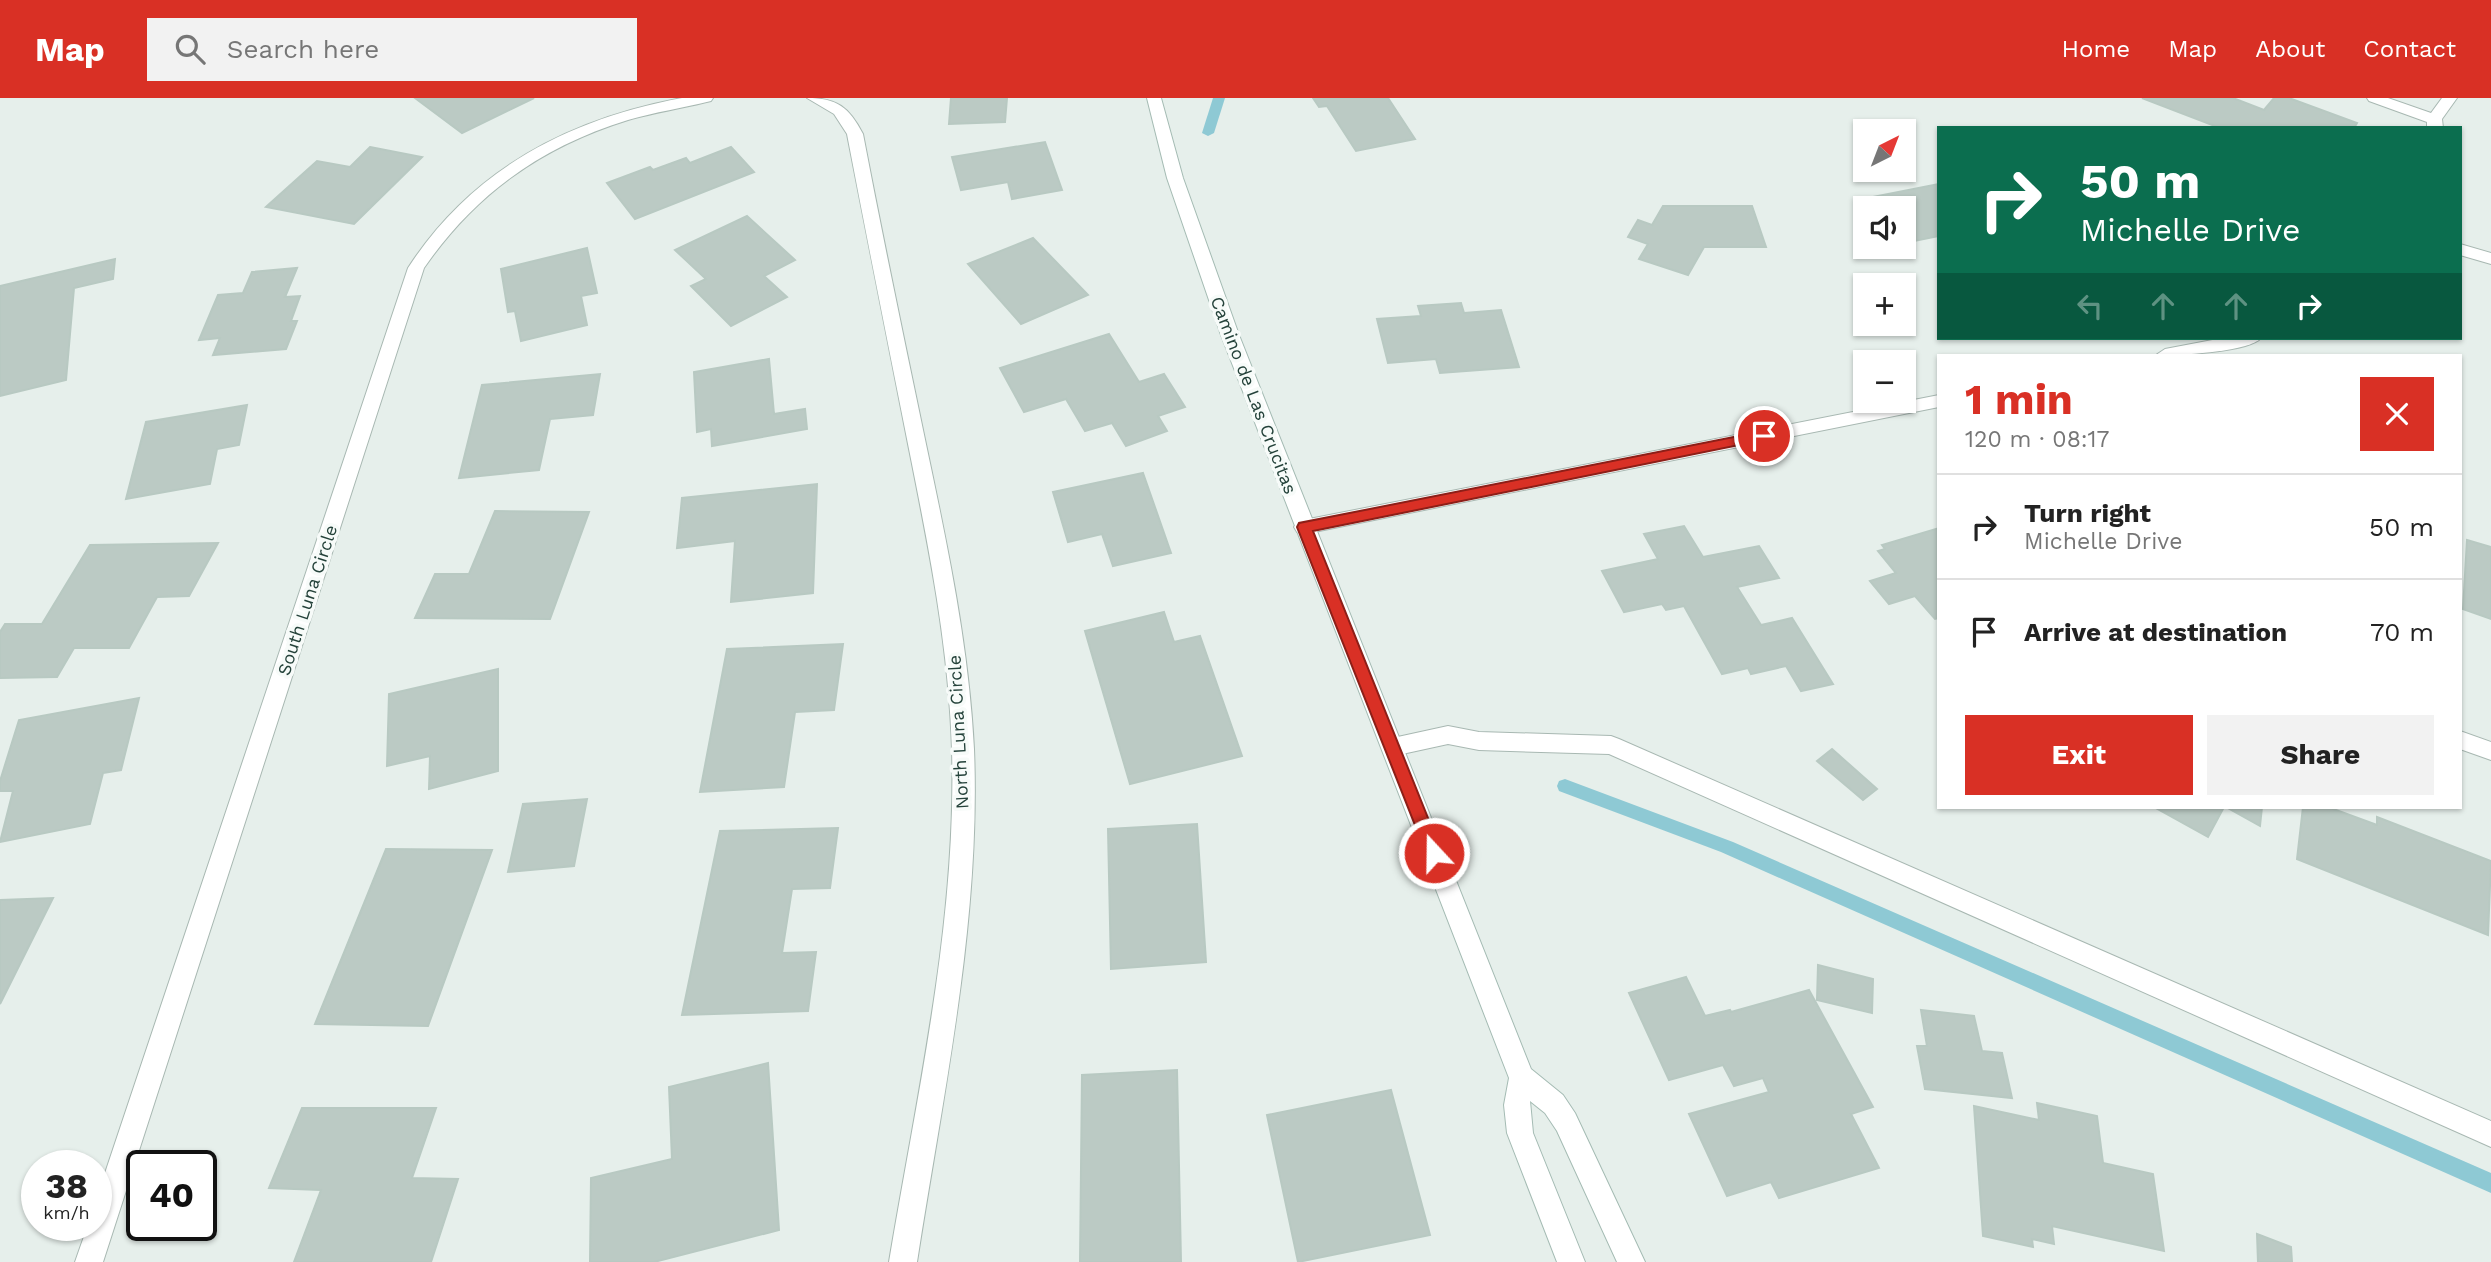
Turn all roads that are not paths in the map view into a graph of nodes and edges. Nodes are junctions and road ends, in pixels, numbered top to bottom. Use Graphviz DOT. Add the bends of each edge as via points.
graph roads {
  1 [pos="706,98"];
  2 [pos="814,98"];
  3 [pos="1154,98"];
  4 [pos="2374,98"];
  5 [pos="2450,98"];
  6 [pos="2434,123"];
  7 [pos="2462,250"];
  8 [pos="2491,259"];
  9 [pos="2242,340"];
  10 [pos="2170,354"];
  11 [pos="1937,401"];
  12 [pos="1304,527"];
  13 [pos="2462,741"];
  14 [pos="1393,747"];
  15 [pos="2491,751"];
  16 [pos="1522,1078"];
  17 [pos="2491,1135"];
  18 [pos="89,1262"];
  19 [pos="903,1262"];
  20 [pos="1570,1262"];
  21 [pos="1631,1262"];
  1 -- 18 [label="street, South Luna Circle" via="595,127 520,164 456,213 416,268"];
  2 -- 19 [label="street, North Luna Circle" via="848,118 855,134 949,607 961,727 963,795 949,966"];
  3 -- 12 [label="street, Camino de Las Crucitas" via="1204,263"];
  4 -- 6 [label="street"];
  5 -- 6 [label="street"];
  7 -- 8 [label="street"];
  9 -- 10 [label="street"];
  11 -- 12 [label="street"];
  12 -- 14 [label="street, Camino de Las Crucitas"];
  13 -- 15 [label="street"];
  14 -- 16 [label="street, Camino de Las Crucitas"];
  14 -- 17 [label="street" via="1448,735 1479,741 1611,745"];
  16 -- 20 [label="street" via="1516,1115 1520,1133"];
  16 -- 21 [label="street, Camino de Las Crucitas" via="1554,1104 1566,1122"];
}
